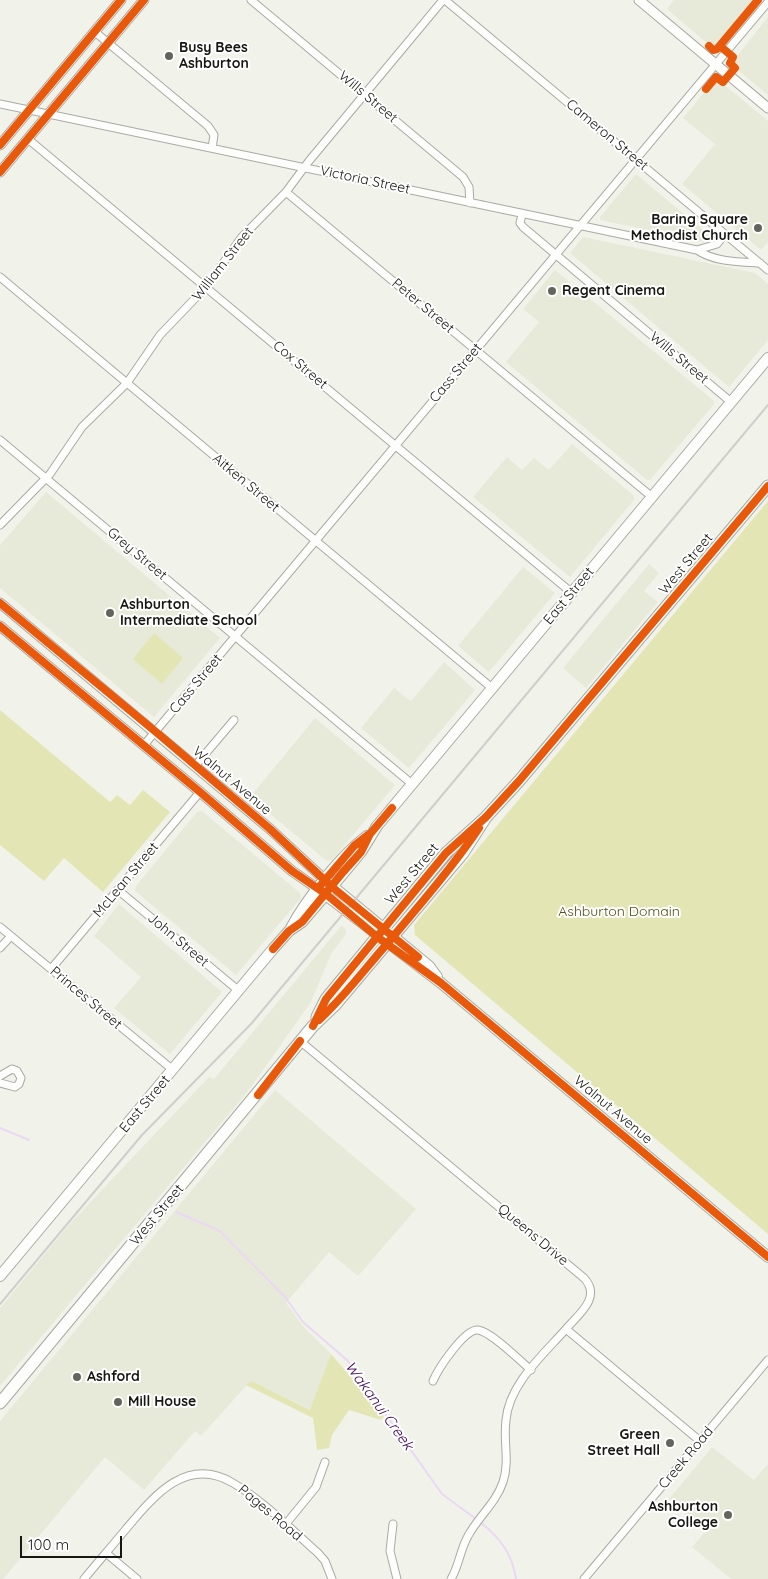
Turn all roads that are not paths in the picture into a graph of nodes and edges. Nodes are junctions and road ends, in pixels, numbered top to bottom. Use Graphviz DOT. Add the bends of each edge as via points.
graph roads {
  1 [pos="121,0"];
  2 [pos="144,0"];
  3 [pos="251,0"];
  4 [pos="444,0"];
  5 [pos="639,0"];
  6 [pos="768,2"];
  7 [pos="94,32"];
  8 [pos="108,42"];
  9 [pos="716,64"];
  10 [pos="364,94"];
  11 [pos="0,104"];
  12 [pos="768,108"];
  13 [pos="31,110"];
  14 [pos="49,114"];
  15 [pos="28,138"];
  16 [pos="0,145"];
  17 [pos="212,148"];
  18 [pos="636,159"];
  19 [pos="304,168"];
  20 [pos="0,172"];
  21 [pos="286,192"];
  22 [pos="470,203"];
  23 [pos="522,214"];
  24 [pos="580,226"];
  25 [pos="725,234"];
  26 [pos="717,244"];
  27 [pos="697,250"];
  28 [pos="555,254"];
  29 [pos="723,259"];
  30 [pos="760,264"];
  31 [pos="768,270"];
  32 [pos="0,277"];
  33 [pos="206,287"];
  34 [pos="476,350"];
  35 [pos="768,358"];
  36 [pos="126,383"];
  37 [pos="731,402"];
  38 [pos="0,440"];
  39 [pos="396,445"];
  40 [pos="46,479"];
  41 [pos="768,486"];
  42 [pos="652,497"];
  43 [pos="0,525"];
  44 [pos="316,541"];
  45 [pos="572,593"];
  46 [pos="0,603"];
  47 [pos="0,626"];
  48 [pos="236,637"];
  49 [pos="492,688"];
  50 [pos="234,720"];
  51 [pos="156,732"];
  52 [pos="144,745"];
  53 [pos="195,766"];
  54 [pos="412,784"];
  55 [pos="200,792"];
  56 [pos="486,817"];
  57 [pos="270,829"];
  58 [pos="258,843"];
  59 [pos="325,887"];
  60 [pos="118,890"];
  61 [pos="0,927"];
  62 [pos="379,932"];
  63 [pos="11,936"];
  64 [pos="390,940"];
  65 [pos="0,948"];
  66 [pos="51,969"];
  67 [pos="239,991"];
  68 [pos="313,1026"];
  69 [pos="300,1041"];
  70 [pos="172,1070"];
  71 [pos="0,1076"];
  72 [pos="0,1083"];
  73 [pos="768,1256"];
  74 [pos="0,1276"];
  75 [pos="566,1329"];
  76 [pos="768,1360"];
  77 [pos="531,1370"];
  78 [pos="433,1381"];
  79 [pos="0,1403"];
  80 [pos="700,1441"];
  81 [pos="325,1462"];
  82 [pos="393,1524"];
  83 [pos="285,1525"];
  84 [pos="106,1553"];
  85 [pos="84,1579"];
  86 [pos="137,1579"];
  87 [pos="332,1579"];
  88 [pos="397,1579"];
  89 [pos="451,1579"];
  90 [pos="585,1579"];
  1 -- 7 [label="street"];
  2 -- 8 [label="street"];
  3 -- 10 [label="street, Wills Street"];
  4 -- 10 [label="street, William Street"];
  4 -- 18 [label="street, Cameron Street"];
  5 -- 9 [label="street"];
  6 -- 9 [label="street, Cass Street"];
  7 -- 8 [label="street"];
  7 -- 13 [label="street"];
  8 -- 14 [label="street"];
  8 -- 17 [label="street" via="208,126 214,135"];
  9 -- 12 [label="street"];
  9 -- 18 [label="street, Cass Street"];
  10 -- 19 [label="street, William Street"];
  10 -- 22 [label="street, Wills Street" via="463,177 469,187"];
  11 -- 13 [label="street, Victoria Street"];
  13 -- 14 [label="street, Victoria Street"];
  13 -- 16 [label="street"];
  14 -- 15 [label="street"];
  14 -- 17 [label="street, Victoria Street"];
  15 -- 20 [label="street"];
  15 -- 33 [label="street, Cox Street"];
  17 -- 19 [label="street, Victoria Street"];
  18 -- 24 [label="street, Cass Street"];
  18 -- 25 [label="street, Cameron Street"];
  19 -- 21 [label="street, William Street"];
  19 -- 22 [label="street, Victoria Street"];
  21 -- 33 [label="street, William Street" via="241,238"];
  21 -- 34 [label="street, Peter Street"];
  22 -- 23 [label="street, Victoria Street"];
  23 -- 24 [label="street, Victoria Street"];
  23 -- 28 [label="street, Wills Street" via="520,222 523,227"];
  24 -- 27 [label="street, Victoria Street"];
  24 -- 28 [label="street, Cass Street"];
  25 -- 26 [label="street"];
  25 -- 30 [label="street, Cameron Street"];
  26 -- 27 [label="street, Victoria Street"];
  26 -- 29 [label="street"];
  27 -- 29 [label="street, Victoria Street"];
  28 -- 34 [label="street, Cass Street"];
  28 -- 37 [label="street, Wills Street"];
  29 -- 30 [label="street, Victoria Street"];
  30 -- 31 [label="street, Cameron Street"];
  32 -- 36 [label="street, Aitken Street"];
  33 -- 36 [label="street, William Street" via="163,330"];
  33 -- 39 [label="street, Cox Street"];
  34 -- 39 [label="street, Cass Street"];
  34 -- 42 [label="street, Peter Street"];
  35 -- 37 [label="main road, East Street"];
  36 -- 40 [label="street, William Street" via="82,427"];
  36 -- 44 [label="street, Aitken Street"];
  37 -- 42 [label="main road, East Street"];
  38 -- 40 [label="street, Grey Street"];
  39 -- 44 [label="street, Cass Street"];
  39 -- 45 [label="street, Cox Street"];
  40 -- 43 [label="street, William Street"];
  40 -- 48 [label="street, Grey Street"];
  41 -- 56 [label="highway, West Street"];
  42 -- 45 [label="main road, East Street"];
  44 -- 48 [label="street, Cass Street"];
  44 -- 49 [label="street, Aitken Street"];
  45 -- 49 [label="main road, East Street"];
  46 -- 51 [label="street, Walnut Avenue"];
  47 -- 52 [label="street, Walnut Avenue"];
  48 -- 51 [label="street, Cass Street"];
  48 -- 54 [label="street, Grey Street"];
  49 -- 54 [label="main road, East Street"];
  50 -- 53 [label="street"];
  51 -- 52 [label="street, Cass Street"];
  51 -- 53 [label="street, Walnut Avenue"];
  52 -- 55 [label="street, Walnut Avenue"];
  53 -- 57 [label="street, Walnut Avenue"];
  54 -- 59 [label="main road, East Street" via="370,834 354,846"];
  55 -- 58 [label="street, Walnut Avenue"];
  55 -- 60 [label="street, McLean Street"];
  56 -- 62 [label="highway, West Street" via="446,853"];
  56 -- 64 [label="highway, West Street" via="462,852"];
  57 -- 58 [label="street, Walnut Avenue"];
  57 -- 59 [label="street, Walnut Avenue"];
  58 -- 59 [label="street, Walnut Avenue"];
  59 -- 62 [label="main road, Walnut Avenue"];
  59 -- 67 [label="main road, East Street"];
  60 -- 66 [label="street, McLean Street"];
  60 -- 67 [label="street, John Street"];
  61 -- 63 [label="street, Princes Street"];
  62 -- 64 [label="main road, Walnut Avenue"];
  62 -- 68 [label="highway, West Street" via="326,999"];
  63 -- 65 [label="street"];
  63 -- 66 [label="street, Princes Street"];
  64 -- 68 [label="highway, West Street"];
  64 -- 73 [label="main road, Walnut Avenue"];
  66 -- 70 [label="street, Princes Street"];
  67 -- 70 [label="main road, East Street"];
  68 -- 69 [label="highway, West Street"];
  69 -- 75 [label="street, Queens Drive" via="584,1278 591,1288 590,1298"];
  69 -- 79 [label="highway, West Street"];
  70 -- 74 [label="main road, East Street"];
  71 -- 72 [label="street" via="12,1070 17,1071 21,1078 15,1087"];
  75 -- 77 [label="street"];
  75 -- 80 [label="street"];
  76 -- 80 [label="street, Creek Road"];
  77 -- 78 [label="street" via="492,1337 474,1330 440,1367"];
  77 -- 89 [label="street" via="516,1389 508,1410 503,1481 496,1498 464,1544"];
  80 -- 90 [label="street, Creek Road"];
  81 -- 83 [label="street" via="316,1487"];
  82 -- 88 [label="street" via="390,1551"];
  83 -- 84 [label="street, Pages Road" via="232,1482 213,1475 193,1475 172,1482 156,1494"];
  83 -- 87 [label="street, Pages Road" via="325,1561"];
  84 -- 85 [label="street, Pages Road"];
  84 -- 86 [label="street"];
}
